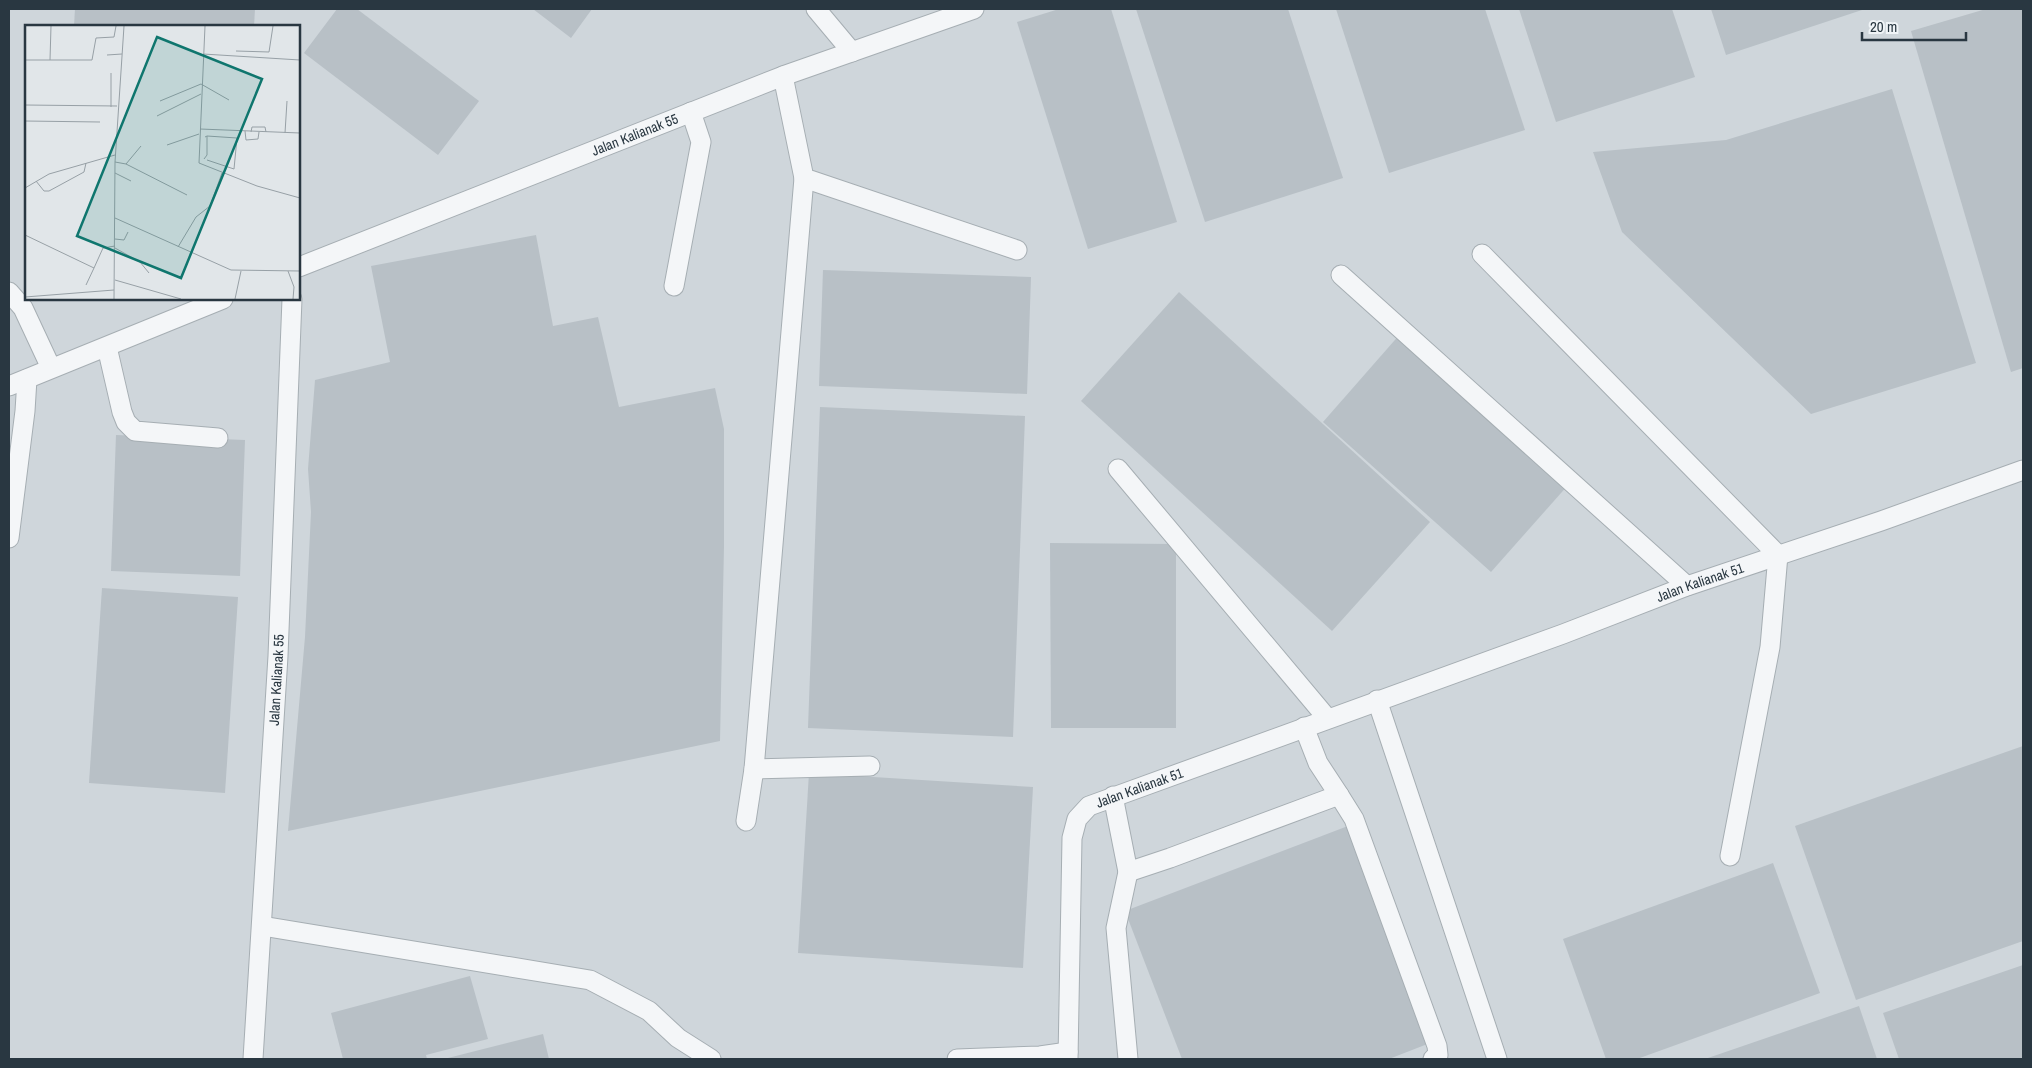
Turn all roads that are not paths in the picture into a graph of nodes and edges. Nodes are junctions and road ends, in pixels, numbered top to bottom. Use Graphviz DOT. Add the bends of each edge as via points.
graph roads {
  1 [pos="816,9"];
  2 [pos="974,9"];
  3 [pos="852,52"];
  4 [pos="784,76"];
  5 [pos="691,112"];
  6 [pos="804,178"];
  7 [pos="1017,250"];
  8 [pos="1482,254"];
  9 [pos="300,267"];
  10 [pos="1340,275"];
  11 [pos="674,286"];
  12 [pos="9,292"];
  13 [pos="221,300"];
  14 [pos="292,300"];
  15 [pos="107,347"];
  16 [pos="51,368"];
  17 [pos="27,379"];
  18 [pos="9,386"];
  19 [pos="218,438"];
  20 [pos="1118,469"];
  21 [pos="2023,470"];
  22 [pos="9,538"];
  23 [pos="1778,555"];
  24 [pos="1687,586"];
  25 [pos="1377,700"];
  26 [pos="1327,718"];
  27 [pos="1304,727"];
  28 [pos="870,766"];
  29 [pos="754,769"];
  30 [pos="1339,795"];
  31 [pos="1113,796"];
  32 [pos="746,821"];
  33 [pos="1730,856"];
  34 [pos="1128,872"];
  35 [pos="262,926"];
  36 [pos="1068,1056"];
  37 [pos="253,1059"];
  38 [pos="711,1059"];
  39 [pos="956,1059"];
  40 [pos="1128,1059"];
  41 [pos="1433,1059"];
  42 [pos="1497,1059"];
  1 -- 3 [label="lane"];
  2 -- 3 [label="lane, Jalan Kalianak 55"];
  3 -- 4 [label="lane, Jalan Kalianak 55"];
  4 -- 5 [label="lane, Jalan Kalianak 55"];
  4 -- 6 [label="lane"];
  5 -- 9 [label="lane, Jalan Kalianak 55"];
  5 -- 11 [label="lane" via="702,142"];
  6 -- 7 [label="lane"];
  6 -- 29 [label="lane"];
  8 -- 23 [label="lane"];
  10 -- 24 [label="lane"];
  12 -- 16 [label="lane" via="23,308"];
  13 -- 15 [label="lane"];
  14 -- 35 [label="lane, Jalan Kalianak 55" via="278,656"];
  15 -- 16 [label="lane"];
  15 -- 19 [label="lane" via="122,412 135,431"];
  16 -- 17 [label="lane"];
  17 -- 18 [label="lane"];
  17 -- 22 [label="lane"];
  20 -- 26 [label="lane"];
  21 -- 23 [label="lane, Jalan Kalianak 51"];
  23 -- 24 [label="lane, Jalan Kalianak 51"];
  23 -- 33 [label="lane" via="1770,647"];
  24 -- 25 [label="lane, Jalan Kalianak 51"];
  25 -- 26 [label="lane, Jalan Kalianak 51"];
  25 -- 42 [label="lane"];
  26 -- 27 [label="lane, Jalan Kalianak 51"];
  27 -- 30 [label="lane" via="1318,763"];
  27 -- 31 [label="lane, Jalan Kalianak 51"];
  28 -- 29 [label="lane"];
  29 -- 32 [label="lane"];
  30 -- 34 [label="lane"];
  30 -- 41 [label="lane" via="1354,819 1437,1046 1438,1055"];
  31 -- 34 [label="lane"];
  31 -- 36 [label="lane, Jalan Kalianak 51" via="1089,806 1076,819 1072,838"];
  34 -- 40 [label="lane" via="1116,928"];
  35 -- 37 [label="lane, Jalan Kalianak 55"];
  35 -- 38 [label="lane" via="590,980 649,1011 678,1038"];
  36 -- 39 [label="lane"];
}
